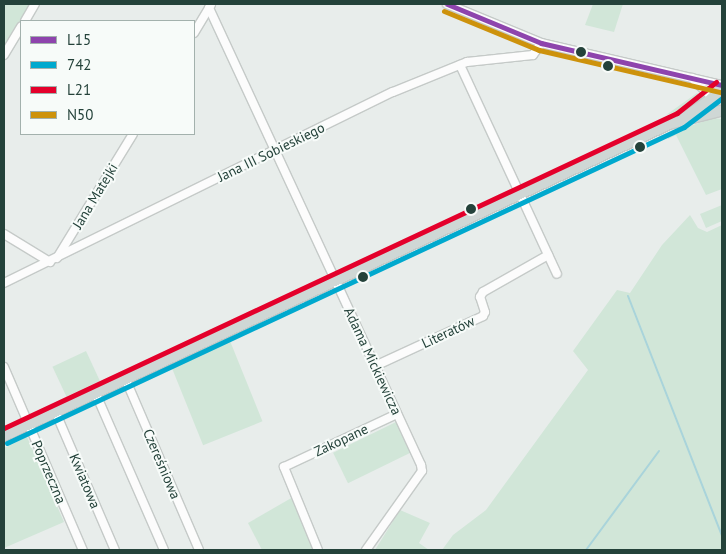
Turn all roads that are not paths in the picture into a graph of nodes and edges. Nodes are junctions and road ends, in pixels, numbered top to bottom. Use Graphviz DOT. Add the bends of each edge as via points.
graph roads {
  1 [pos="35,4"];
  2 [pos="447,4"];
  3 [pos="210,6"];
  4 [pos="26,20"];
  5 [pos="20,29"];
  6 [pos="195,32"];
  7 [pos="541,43"];
  8 [pos="4,55"];
  9 [pos="460,65"];
  10 [pos="692,78"];
  11 [pos="722,86"];
  12 [pos="712,98"];
  13 [pos="721,112"];
  14 [pos="681,120"];
  15 [pos="132,135"];
  16 [pos="274,150"];
  17 [pos="520,194"];
  18 [pos="4,234"];
  19 [pos="548,255"];
  20 [pos="54,260"];
  21 [pos="557,274"];
  22 [pos="335,279"];
  23 [pos="4,283"];
  24 [pos="375,366"];
  25 [pos="4,367"];
  26 [pos="125,378"];
  27 [pos="94,392"];
  28 [pos="55,411"];
  29 [pos="397,414"];
  30 [pos="29,424"];
  31 [pos="4,436"];
  32 [pos="83,550"];
  33 [pos="115,550"];
  34 [pos="164,550"];
  35 [pos="199,550"];
  36 [pos="318,550"];
  37 [pos="366,550"];
  1 -- 4 [label="street"];
  2 -- 7 [label="street"];
  3 -- 6 [label="street"];
  3 -- 16 [label="street, Adama Mickiewicza"];
  5 -- 8 [label="street"];
  7 -- 9 [label="street, Jana III Sobieskiego" via="533,55 522,59"];
  7 -- 10 [label="street"];
  9 -- 16 [label="street, Jana III Sobieskiego" via="393,92"];
  9 -- 17 [label="street"];
  10 -- 11 [label="street"];
  10 -- 12 [label="street"];
  11 -- 12 [label="main road"];
  12 -- 13 [label="main road"];
  12 -- 14 [label="main road"];
  13 -- 14 [label="main road"];
  14 -- 17 [label="main road"];
  15 -- 20 [label="street, Jana Matejki"];
  16 -- 20 [label="street, Jana III Sobieskiego"];
  16 -- 22 [label="street, Adama Mickiewicza"];
  17 -- 19 [label="street"];
  17 -- 22 [label="main road"];
  18 -- 20 [label="street"];
  19 -- 21 [label="street"];
  19 -- 24 [label="street, Literatów" via="483,292 480,297 485,312 482,316"];
  20 -- 23 [label="street, Jana III Sobieskiego"];
  22 -- 24 [label="street, Adama Mickiewicza"];
  22 -- 26 [label="main road"];
  24 -- 29 [label="street, Adama Mickiewicza"];
  25 -- 30 [label="street, Poprzeczna"];
  26 -- 27 [label="main road"];
  26 -- 35 [label="street, Czereśniowa"];
  27 -- 28 [label="main road"];
  27 -- 34 [label="street"];
  28 -- 30 [label="main road"];
  28 -- 33 [label="street, Kwiatowa"];
  29 -- 36 [label="street, Zakopane" via="284,467"];
  29 -- 37 [label="street, Adama Mickiewicza" via="422,469"];
  30 -- 31 [label="main road"];
  30 -- 32 [label="street, Poprzeczna"];
}
